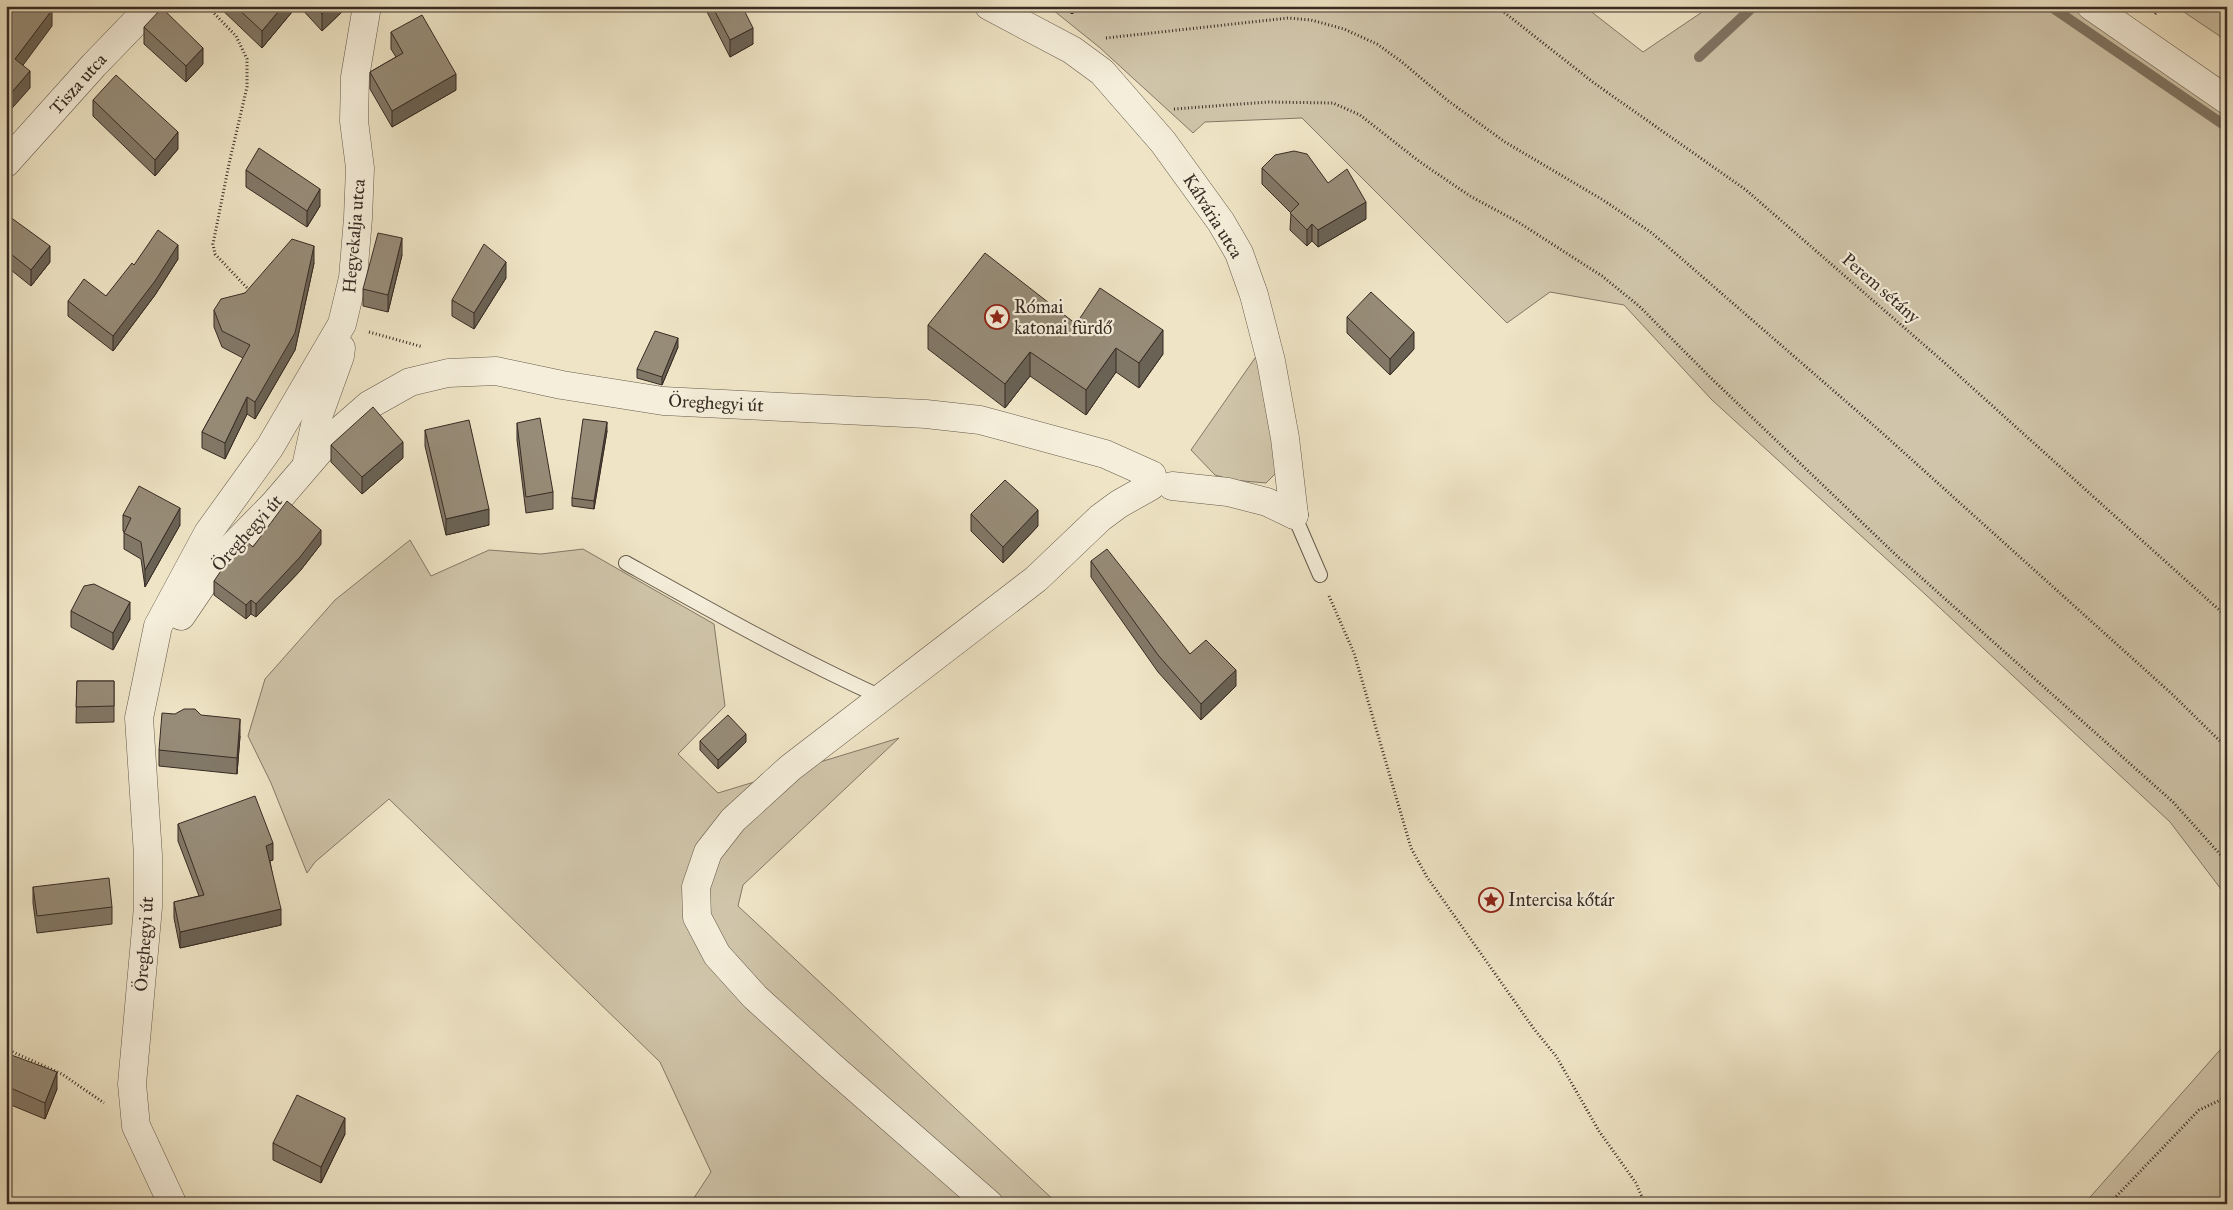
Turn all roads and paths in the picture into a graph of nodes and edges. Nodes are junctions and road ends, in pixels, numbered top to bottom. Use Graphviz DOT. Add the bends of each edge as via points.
graph roads {
  1 [pos="151,6"];
  2 [pos="207,6"];
  3 [pos="367,6"];
  4 [pos="989,6"];
  5 [pos="1496,6"];
  6 [pos="2091,6"];
  7 [pos="1072,50"];
  8 [pos="2227,100"];
  9 [pos="1137,110"];
  10 [pos="6,163"];
  11 [pos="253,294"];
  12 [pos="342,324"];
  13 [pos="372,333"];
  14 [pos="427,348"];
  15 [pos="270,448"];
  16 [pos="305,468"];
  17 [pos="1158,482"];
  18 [pos="1294,515"];
  19 [pos="626,563"];
  20 [pos="1320,575"];
  21 [pos="2227,617"];
  22 [pos="146,678"];
  23 [pos="881,697"];
  24 [pos="2227,748"];
  25 [pos="2227,862"];
  26 [pos="6,1049"];
  27 [pos="2227,1098"];
  28 [pos="108,1106"];
  29 [pos="172,1204"];
  30 [pos="186,1204"];
  31 [pos="989,1204"];
  32 [pos="1645,1204"];
  33 [pos="2109,1204"];
  1 -- 10 [label="street, Tisza utca"];
  2 -- 11 [label="path" via="236,36 247,59 247,87 213,244 215,254"];
  3 -- 12 [label="street, Hegyekalja utca" via="355,77 354,121 360,168 358,218 353,278"];
  4 -- 7 [label="street, Kálvária utca"];
  5 -- 21 [label="path, Perem sétány" via="1594,83 1746,190 1931,350"];
  6 -- 8 [label="street"];
  7 -- 9 [label="street, Kálvária utca" via="1102,72"];
  7 -- 24 [label="path" via="1106,38 1288,18 1344,29 1377,44 1505,142 1652,233 1880,431 2172,694"];
  9 -- 18 [label="street, Kálvária utca" via="1189,177 1239,253 1271,361"];
  9 -- 25 [label="path" via="1268,102 1333,103 1360,116 1470,196 1518,222 1602,276 1639,306 1897,556 2173,802"];
  12 -- 15 [label="street, Hegyekalja utca"];
  12 -- 16 [label="street, Öreghegyi út" via="340,356 315,425"];
  13 -- 14 [label="path"];
  15 -- 22 [label="street, Öreghegyi út" via="208,532 158,626"];
  16 -- 17 [label="street, Öreghegyi út" via="329,440 369,405 410,382 448,374 496,372 663,401 926,414 980,420 1104,454"];
  16 -- 22 [label="street, Öreghegyi út" via="219,560 180,618"];
  17 -- 18 [label="street, Öreghegyi út" via="1228,492 1267,502"];
  17 -- 23 [label="street" via="1100,518 1036,579"];
  18 -- 20 [label="lane"];
  19 -- 23 [label="lane" via="744,629"];
  20 -- 32 [label="path" via="1354,653 1410,848 1427,877 1556,1056 1599,1132 1636,1183"];
  22 -- 29 [label="street, Öreghegyi út" via="139,718 148,907 132,1084 136,1126"];
  23 -- 31 [label="street" via="790,768 733,820 708,852 696,887 697,916 716,955 755,997"];
  26 -- 28 [label="path" via="62,1074"];
  27 -- 33 [label="path" via="2199,1110"];
  29 -- 30 [label="street"];
}
